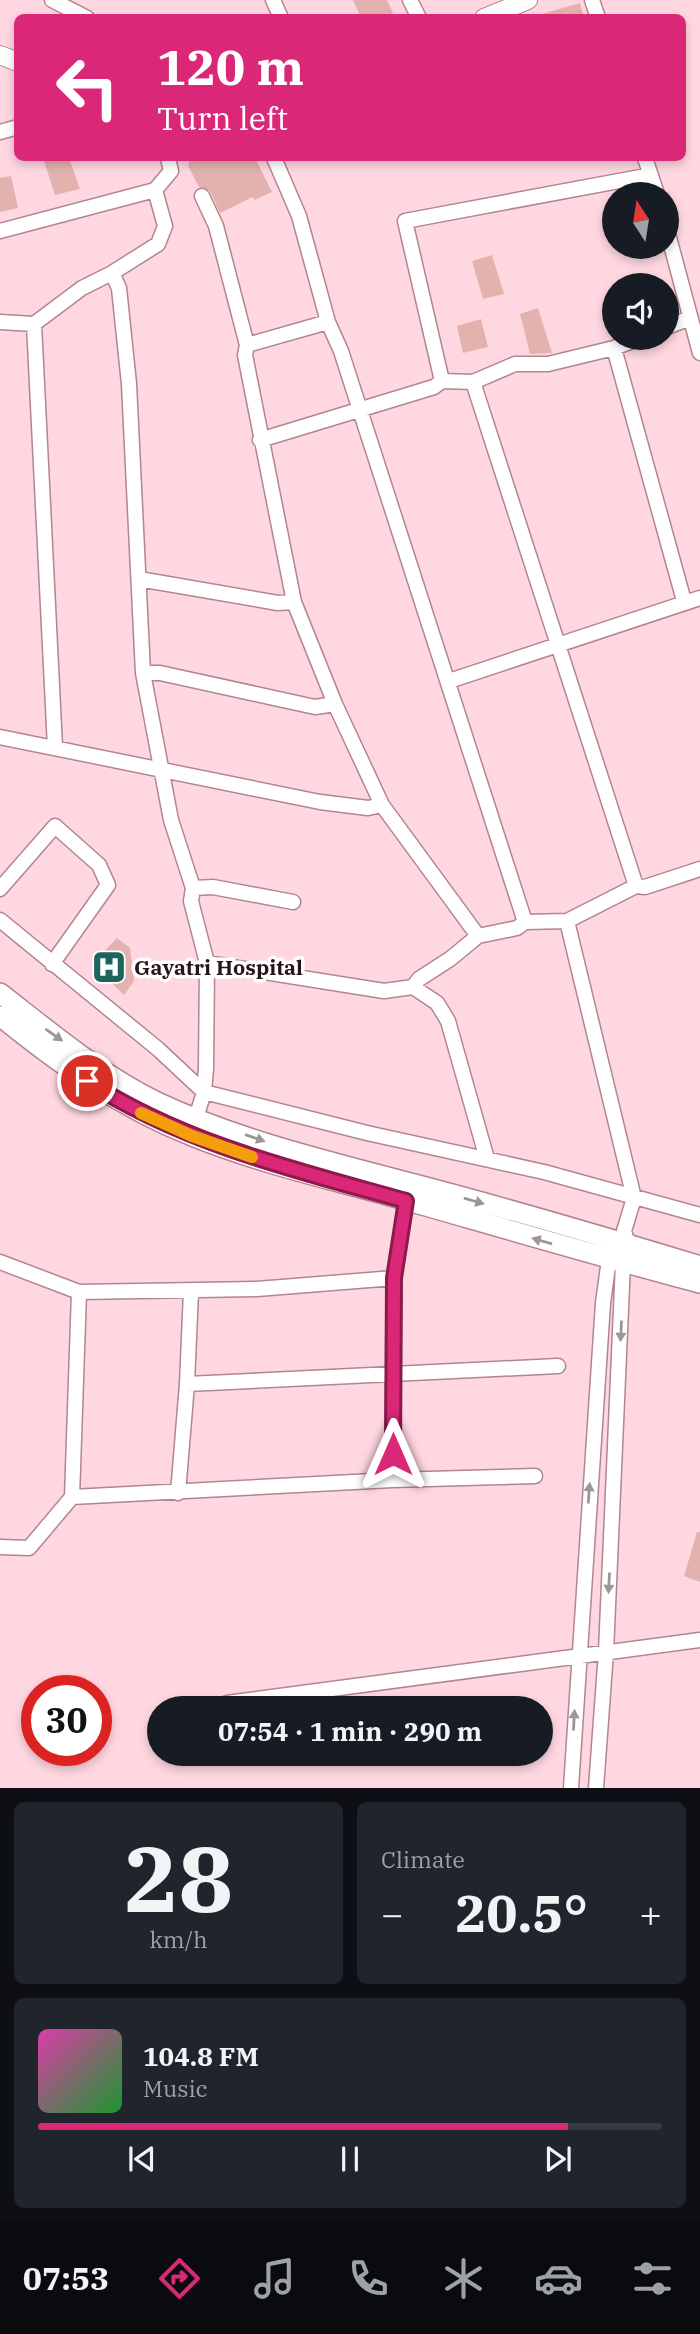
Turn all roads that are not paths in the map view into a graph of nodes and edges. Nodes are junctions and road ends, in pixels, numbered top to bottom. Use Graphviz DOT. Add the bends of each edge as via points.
graph roads {
  1 [pos="52,0"];
  2 [pos="528,0"];
  3 [pos="79,14"];
  4 [pos="494,14"];
  5 [pos="169,161"];
  6 [pos="275,161"];
  7 [pos="646,161"];
  8 [pos="651,175"];
  9 [pos="653,182"];
  10 [pos="155,190"];
  11 [pos="202,196"];
  12 [pos="0,231"];
  13 [pos="675,259"];
  14 [pos="113,273"];
  15 [pos="691,318"];
  16 [pos="0,322"];
  17 [pos="328,322"];
  18 [pos="679,322"];
  19 [pos="34,324"];
  20 [pos="247,345"];
  21 [pos="606,350"];
  22 [pos="615,350"];
  23 [pos="700,353"];
  24 [pos="442,381"];
  25 [pos="473,382"];
  26 [pos="358,412"];
  27 [pos="260,440"];
  28 [pos="139,579"];
  29 [pos="700,598"];
  30 [pos="684,601"];
  31 [pos="294,602"];
  32 [pos="558,644"];
  33 [pos="143,673"];
  34 [pos="449,681"];
  35 [pos="335,704"];
  36 [pos="0,737"];
  37 [pos="55,747"];
  38 [pos="160,770"];
  39 [pos="383,805"];
  40 [pos="700,869"];
  41 [pos="636,887"];
  42 [pos="193,888"];
  43 [pos="0,889"];
  44 [pos="293,902"];
  45 [pos="0,920"];
  46 [pos="567,921"];
  47 [pos="525,922"];
  48 [pos="478,936"];
  49 [pos="207,963"];
  50 [pos="52,964"];
  51 [pos="413,987"];
  52 [pos="0,993"];
  53 [pos="0,1016"];
  54 [pos="204,1092"];
  55 [pos="196,1118"];
  56 [pos="487,1159"];
  57 [pos="634,1198"];
  58 [pos="406,1201"];
  59 [pos="700,1215"];
  60 [pos="619,1248"];
  61 [pos="0,1262"];
  62 [pos="700,1266"];
  63 [pos="394,1278"];
  64 [pos="700,1283"];
  65 [pos="191,1291"];
  66 [pos="79,1292"];
  67 [pos="558,1366"];
  68 [pos="393,1376"];
  69 [pos="187,1384"];
  70 [pos="535,1476"];
  71 [pos="392,1480"];
  72 [pos="178,1493"];
  73 [pos="72,1497"];
  74 [pos="0,1547"];
  75 [pos="700,1640"];
  76 [pos="606,1652"];
  77 [pos="577,1656"];
  78 [pos="279,1696"];
  79 [pos="570,1788"];
  80 [pos="596,1788"];
  1 -- 3 [label="street"];
  2 -- 4 [label="main road"];
  5 -- 10 [label="street" via="171,171"];
  6 -- 17 [label="street" via="299,216"];
  7 -- 8 [label="street"];
  8 -- 9 [label="street"];
  8 -- 24 [label="street" via="405,221"];
  10 -- 12 [label="street"];
  10 -- 14 [label="street" via="164,226 158,244"];
  11 -- 20 [label="street" via="216,226"];
  13 -- 15 [label="street"];
  14 -- 19 [label="street" via="82,288"];
  14 -- 28 [label="street" via="119,288 129,384"];
  15 -- 18 [label="street"];
  15 -- 23 [label="street"];
  16 -- 19 [label="street"];
  17 -- 20 [label="street"];
  17 -- 26 [label="street"];
  19 -- 37 [label="street"];
  20 -- 27 [label="street"];
  21 -- 25 [label="street" via="548,364 515,364"];
  22 -- 30 [label="street"];
  24 -- 25 [label="street"];
  24 -- 26 [label="street"];
  25 -- 32 [label="street"];
  26 -- 27 [label="street"];
  26 -- 34 [label="street"];
  27 -- 31 [label="street"];
  28 -- 31 [label="street"];
  28 -- 33 [label="street"];
  29 -- 30 [label="street"];
  30 -- 32 [label="street"];
  31 -- 35 [label="street"];
  32 -- 34 [label="street"];
  32 -- 41 [label="street"];
  33 -- 35 [label="street" via="315,707"];
  33 -- 38 [label="street"];
  34 -- 47 [label="street"];
  35 -- 39 [label="street"];
  36 -- 37 [label="street"];
  37 -- 38 [label="street"];
  38 -- 39 [label="street" via="320,802 368,808"];
  38 -- 42 [label="street"];
  39 -- 48 [label="street"];
  40 -- 41 [label="street"];
  41 -- 46 [label="street"];
  42 -- 44 [label="street" via="213,887"];
  42 -- 49 [label="street" via="191,901"];
  43 -- 50 [label="street" via="55,826 99,865 108,886"];
  45 -- 50 [label="street"];
  46 -- 47 [label="street"];
  46 -- 57 [label="street"];
  47 -- 48 [label="street"];
  48 -- 51 [label="street"];
  49 -- 51 [label="street" via="384,991"];
  49 -- 54 [label="street"];
  50 -- 54 [label="street"];
  51 -- 56 [label="street" via="438,1003 448,1021"];
  52 -- 55 [label="highway, one-way" via="114,1076 155,1101"];
  53 -- 58 [label="highway" via="109,1095 192,1136"];
  54 -- 55 [label="street"];
  54 -- 56 [label="street"];
  55 -- 60 [label="highway, one-way"];
  56 -- 57 [label="street"];
  57 -- 59 [label="street"];
  57 -- 60 [label="street"];
  60 -- 58 [label="highway, one-way"];
  58 -- 63 [label="street"];
  60 -- 62 [label="highway"];
  60 -- 64 [label="highway"];
  60 -- 76 [label="street, one-way"];
  77 -- 60 [label="street, one-way"];
  61 -- 66 [label="street"];
  63 -- 65 [label="street"];
  63 -- 68 [label="street"];
  65 -- 66 [label="street"];
  65 -- 69 [label="street"];
  66 -- 73 [label="street"];
  67 -- 68 [label="street"];
  68 -- 69 [label="street"];
  68 -- 71 [label="street"];
  69 -- 72 [label="street"];
  70 -- 71 [label="street"];
  71 -- 72 [label="street"];
  72 -- 73 [label="street"];
  73 -- 74 [label="street" via="29,1548"];
  75 -- 76 [label="street"];
  76 -- 77 [label="street"];
  76 -- 80 [label="street"];
  77 -- 78 [label="street"];
  79 -- 77 [label="street, one-way"];
}
